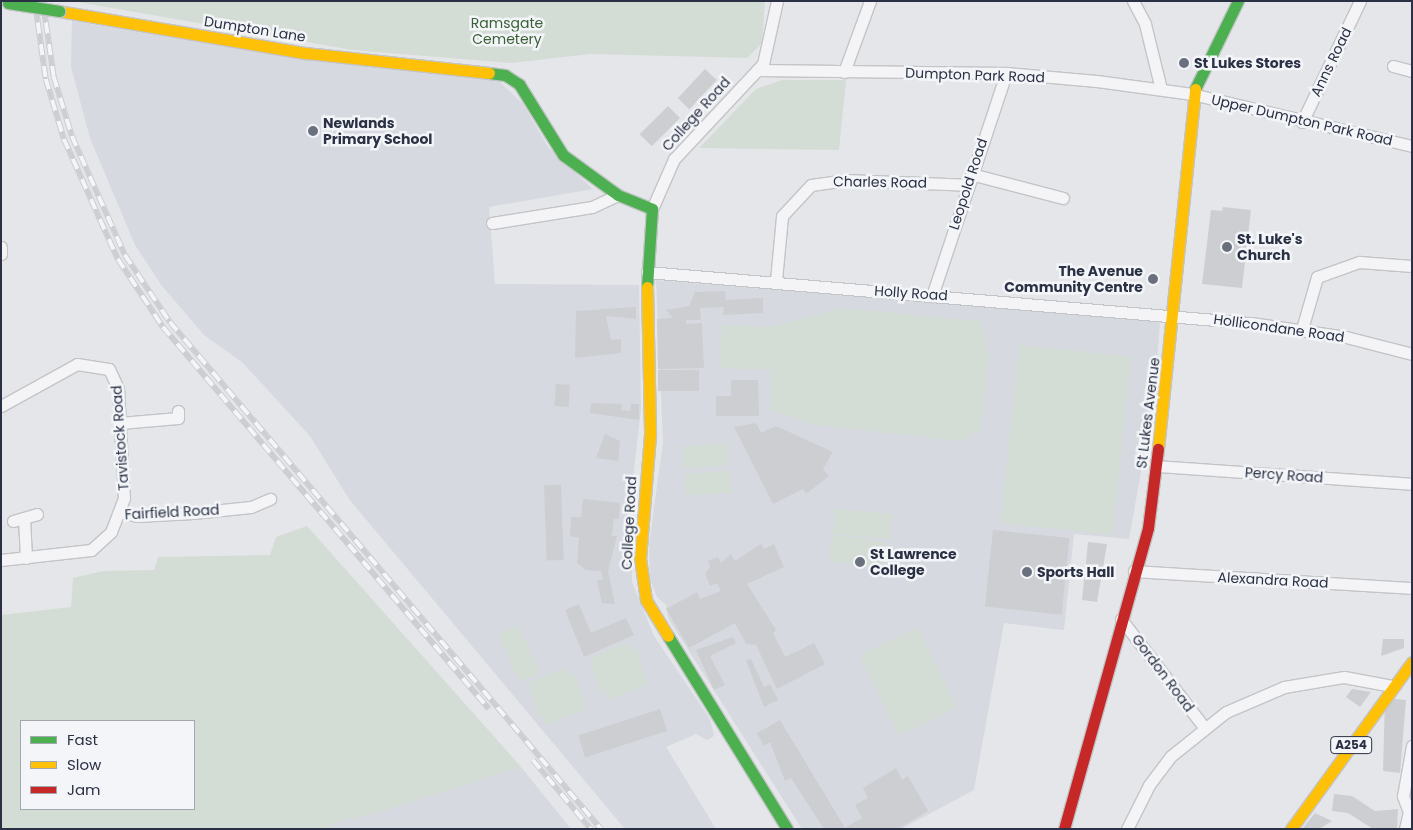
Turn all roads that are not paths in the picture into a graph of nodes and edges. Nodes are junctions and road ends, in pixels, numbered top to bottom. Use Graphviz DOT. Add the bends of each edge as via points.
graph roads {
  1 [pos="777,1"];
  2 [pos="870,1"];
  3 [pos="1133,1"];
  4 [pos="1238,1"];
  5 [pos="1360,1"];
  6 [pos="5,2"];
  7 [pos="1393,66"];
  8 [pos="757,70"];
  9 [pos="1412,71"];
  10 [pos="844,72"];
  11 [pos="1006,73"];
  12 [pos="1161,89"];
  13 [pos="1192,94"];
  14 [pos="1302,122"];
  15 [pos="1412,146"];
  16 [pos="971,174"];
  17 [pos="967,185"];
  18 [pos="618,195"];
  19 [pos="1063,198"];
  20 [pos="652,209"];
  21 [pos="492,223"];
  22 [pos="1,247"];
  23 [pos="1,254"];
  24 [pos="1412,266"];
  25 [pos="647,272"];
  26 [pos="776,280"];
  27 [pos="932,296"];
  28 [pos="1175,316"];
  29 [pos="1302,329"];
  30 [pos="1412,354"];
  31 [pos="1,406"];
  32 [pos="178,411"];
  33 [pos="120,423"];
  34 [pos="1157,466"];
  35 [pos="1412,484"];
  36 [pos="270,499"];
  37 [pos="120,512"];
  38 [pos="37,514"];
  39 [pos="26,558"];
  40 [pos="1,560"];
  41 [pos="1134,571"];
  42 [pos="1412,588"];
  43 [pos="1121,618"];
  44 [pos="1412,662"];
  45 [pos="1392,686"];
  46 [pos="1204,727"];
  47 [pos="1412,746"];
  48 [pos="787,829"];
  49 [pos="1064,829"];
  50 [pos="1127,829"];
  51 [pos="1291,829"];
  52 [pos="1405,829"];
  1 -- 8 [label="street, College Road" via="768,53"];
  2 -- 10 [label="street"];
  3 -- 12 [label="street" via="1145,24"];
  4 -- 13 [label="street, St Lukes Avenue"];
  5 -- 14 [label="street, Anns Road"];
  6 -- 18 [label="street, Dumpton Lane, bridge" via="306,53 505,75 519,84 563,156"];
  7 -- 9 [label="street"];
  8 -- 10 [label="street, Dumpton Park Road"];
  8 -- 20 [label="street, College Road" via="674,159"];
  10 -- 11 [label="street, Dumpton Park Road"];
  11 -- 12 [label="street, Dumpton Park Road"];
  11 -- 16 [label="street, Leopold Road"];
  12 -- 13 [label="street, Dumpton Park Road"];
  13 -- 14 [label="street, Upper Dumpton Park Road"];
  13 -- 28 [label="street, St Lukes Avenue"];
  14 -- 15 [label="street, Upper Dumpton Park Road"];
  16 -- 17 [label="street, Leopold Road"];
  16 -- 19 [label="street"];
  17 -- 26 [label="street, Charles Road" via="846,180 811,185 782,216"];
  17 -- 27 [label="street, Leopold Road"];
  18 -- 20 [label="street"];
  18 -- 21 [label="street" via="592,207"];
  20 -- 25 [label="street, College Road"];
  22 -- 23 [label="street"];
  24 -- 29 [label="street" via="1359,262 1318,277"];
  25 -- 26 [label="street, Holly Road"];
  25 -- 48 [label="street, College Road" via="650,435 640,558 646,600"];
  26 -- 27 [label="street, Holly Road"];
  27 -- 28 [label="street, Holly Road"];
  28 -- 29 [label="street, Hollicondane Road"];
  28 -- 34 [label="street, St Lukes Avenue"];
  29 -- 30 [label="street, Hollicondane Road"];
  31 -- 33 [label="street, Tavistock Road" via="77,364 101,364 115,376"];
  32 -- 33 [label="street" via="178,418"];
  33 -- 37 [label="street, Tavistock Road" via="124,498"];
  34 -- 35 [label="street, Percy Road"];
  34 -- 41 [label="street, St Lukes Avenue" via="1148,528"];
  36 -- 37 [label="street, Fairfield Road" via="252,506 193,513 137,516"];
  37 -- 39 [label="street, Fairfield Road" via="111,532 91,550"];
  38 -- 39 [label="street" via="19,519"];
  39 -- 40 [label="street, Fairfield Road"];
  41 -- 42 [label="street, Alexandra Road"];
  41 -- 43 [label="street, St Lukes Avenue"];
  43 -- 46 [label="street, Gordon Road"];
  43 -- 49 [label="street, St Lukes Avenue"];
  44 -- 45 [label="street, A254"];
  45 -- 46 [label="street" via="1344,677 1284,687 1256,696"];
  45 -- 51 [label="street, A254"];
  46 -- 50 [label="street" via="1171,756 1149,785"];
  47 -- 52 [label="street" via="1403,796 1409,812"];
}
